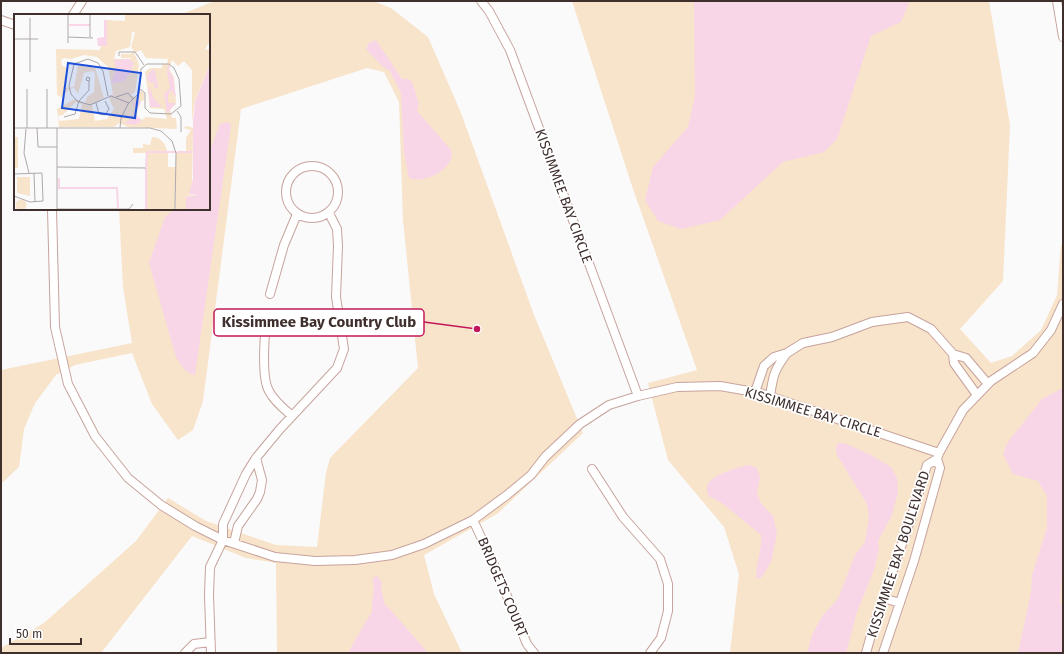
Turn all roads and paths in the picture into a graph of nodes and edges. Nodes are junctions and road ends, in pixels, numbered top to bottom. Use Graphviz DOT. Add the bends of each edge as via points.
graph roads {
  1 [pos="82,1"];
  2 [pos="481,1"];
  3 [pos="1057,1"];
  4 [pos="74,14"];
  5 [pos="1,20"];
  6 [pos="14,25"];
  7 [pos="1063,37"];
  8 [pos="52,210"];
  9 [pos="329,213"];
  10 [pos="297,214"];
  11 [pos="270,294"];
  12 [pos="1063,304"];
  13 [pos="264,334"];
  14 [pos="787,353"];
  15 [pos="953,354"];
  16 [pos="988,384"];
  17 [pos="755,392"];
  18 [pos="977,395"];
  19 [pos="638,396"];
  20 [pos="770,396"];
  21 [pos="292,416"];
  22 [pos="938,456"];
  23 [pos="256,458"];
  24 [pos="592,469"];
  25 [pos="473,520"];
  26 [pos="223,540"];
  27 [pos="234,543"];
  28 [pos="883,598"];
  29 [pos="900,603"];
  30 [pos="210,642"];
  31 [pos="185,653"];
  32 [pos="210,653"];
  33 [pos="534,653"];
  34 [pos="650,653"];
  35 [pos="866,653"];
  36 [pos="884,653"];
  1 -- 4 [label="street"];
  2 -- 19 [label="street, KISSIMMEE BAY CIRCLE" via="510,50"];
  3 -- 7 [label="street"];
  5 -- 6 [label="street"];
  8 -- 26 [label="street, KISSIMMEE BAY CIRCLE" via="55,327 68,384 96,436 128,478 161,505"];
  9 -- 10 [label="street" via="313,219"];
  9 -- 10 [label="street" via="338,200 337,183 327,170 319,166 310,166 301,168 288,181 286,199"];
  9 -- 21 [label="street" via="337,229 336,297 344,349 337,368"];
  10 -- 11 [label="street" via="284,245"];
  12 -- 16 [label="street" via="1051,330 1033,353"];
  13 -- 21 [label="street" via="264,371 268,389"];
  14 -- 15 [label="street" via="803,342 832,337 872,322 908,317 931,329"];
  14 -- 17 [label="street" via="774,357 764,366"];
  14 -- 20 [label="street" via="772,377"];
  15 -- 16 [label="street" via="966,358"];
  15 -- 18 [label="street" via="954,363"];
  16 -- 18 [label="street"];
  17 -- 19 [label="street, KISSIMMEE BAY CIRCLE" via="720,386 677,387"];
  17 -- 20 [label="street, KISSIMMEE BAY CIRCLE"];
  18 -- 22 [label="street" via="963,410"];
  19 -- 25 [label="street, KISSIMMEE BAY CIRCLE" via="609,405 580,424 545,457 531,475"];
  20 -- 22 [label="street, KISSIMMEE BAY CIRCLE"];
  21 -- 23 [label="street"];
  22 -- 28 [label="street, KISSIMMEE BAY BOULEVARD" via="927,465"];
  22 -- 29 [label="street, KISSIMMEE BAY BOULEVARD" via="940,468"];
  23 -- 26 [label="street" via="223,524"];
  23 -- 27 [label="street" via="262,480 260,492 238,526"];
  24 -- 34 [label="street" via="623,516 660,559 668,584 668,610 661,638"];
  25 -- 27 [label="street, KISSIMMEE BAY CIRCLE" via="424,544 392,555 355,560 315,561 274,557"];
  25 -- 33 [label="street, BRIDGETS COURT" via="527,644"];
  26 -- 27 [label="street, KISSIMMEE BAY CIRCLE"];
  26 -- 30 [label="street" via="210,567"];
  28 -- 29 [label="street"];
  28 -- 35 [label="street, KISSIMMEE BAY BOULEVARD"];
  29 -- 36 [label="street, KISSIMMEE BAY BOULEVARD"];
  30 -- 31 [label="street" via="194,644"];
  30 -- 32 [label="street"];
}
